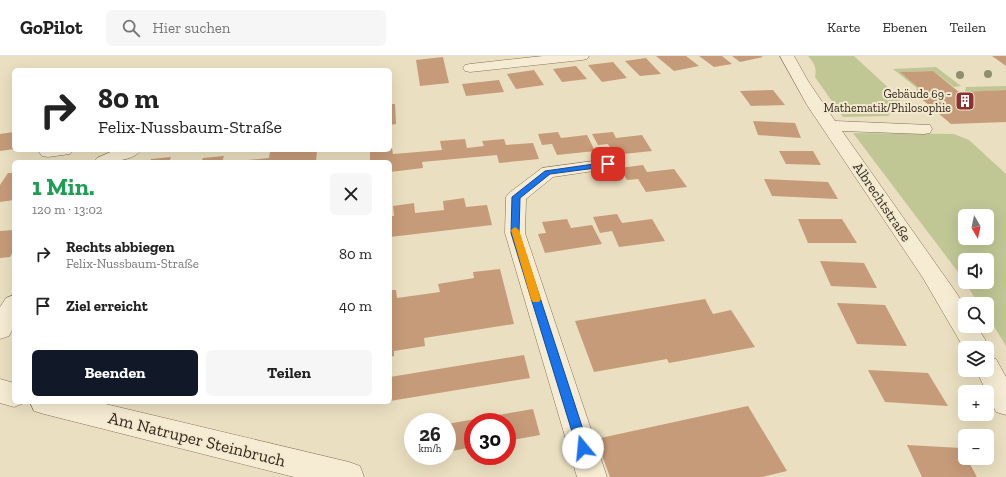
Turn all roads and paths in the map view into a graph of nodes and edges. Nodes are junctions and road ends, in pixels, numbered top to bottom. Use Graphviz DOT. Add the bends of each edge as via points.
graph roads {
  1 [pos="582,56"];
  2 [pos="787,56"];
  3 [pos="470,68"];
  4 [pos="830,126"];
  5 [pos="924,129"];
  6 [pos="124,152"];
  7 [pos="107,156"];
  8 [pos="608,164"];
  9 [pos="12,308"];
  10 [pos="0,329"];
  11 [pos="973,341"];
  12 [pos="992,377"];
  13 [pos="0,391"];
  14 [pos="12,394"];
  15 [pos="1006,403"];
  16 [pos="52,404"];
  17 [pos="349,477"];
  18 [pos="592,477"];
  1 -- 3 [label="street"];
  2 -- 4 [label="street, Albrechtstraße"];
  4 -- 5 [label="street"];
  4 -- 11 [label="street, Albrechtstraße" via="939,286"];
  6 -- 7 [label="street"];
  8 -- 18 [label="street" via="548,172 516,197 515,233"];
  9 -- 10 [label="street"];
  12 -- 15 [label="street"];
  13 -- 14 [label="street"];
  16 -- 17 [label="street, Am Natruper Steinbruch"];
}
